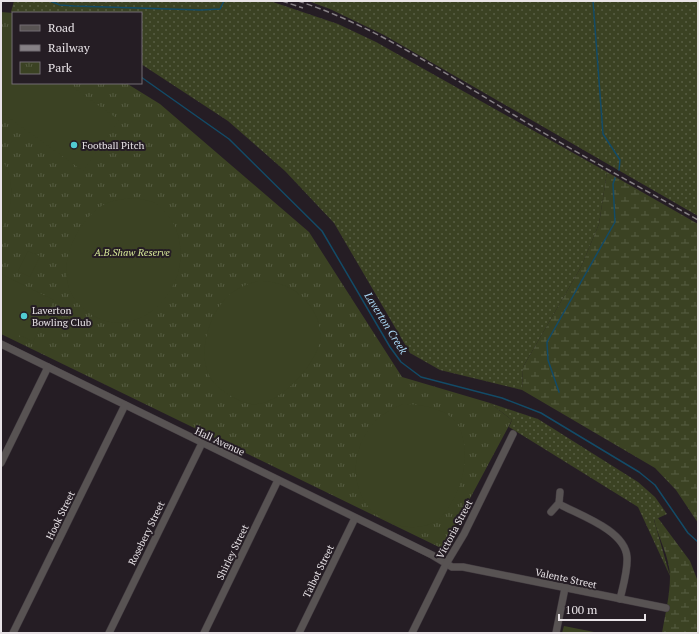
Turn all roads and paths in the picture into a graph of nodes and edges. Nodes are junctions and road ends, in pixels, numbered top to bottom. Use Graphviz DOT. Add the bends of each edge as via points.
graph roads {
  1 [pos="1,344"];
  2 [pos="48,367"];
  3 [pos="125,405"];
  4 [pos="513,434"];
  5 [pos="202,442"];
  6 [pos="1,463"];
  7 [pos="278,480"];
  8 [pos="560,492"];
  9 [pos="559,504"];
  10 [pos="551,512"];
  11 [pos="355,518"];
  12 [pos="447,562"];
  13 [pos="565,588"];
  14 [pos="620,599"];
  15 [pos="666,608"];
  16 [pos="13,633"];
  17 [pos="108,633"];
  18 [pos="204,633"];
  19 [pos="299,633"];
  20 [pos="412,633"];
  21 [pos="556,633"];
  1 -- 2 [label="street, Hall Avenue"];
  2 -- 3 [label="street, Hall Avenue"];
  2 -- 6 [label="street"];
  3 -- 5 [label="street, Hall Avenue"];
  3 -- 16 [label="street, Hook Street"];
  4 -- 12 [label="street, Victoria Street" via="464,534"];
  5 -- 7 [label="street, Hall Avenue"];
  5 -- 17 [label="street, Rosebery Street"];
  7 -- 11 [label="street, Hall Avenue"];
  7 -- 18 [label="street, Shirley Street"];
  8 -- 9 [label="street"];
  9 -- 10 [label="street"];
  9 -- 14 [label="street" via="610,530 624,545 627,564"];
  11 -- 12 [label="street, Hall Avenue"];
  11 -- 19 [label="street, Talbot Street"];
  12 -- 13 [label="street, Valente Street" via="452,567 463,567"];
  12 -- 20 [label="street, Victoria Street"];
  13 -- 14 [label="street, Valente Street"];
  13 -- 21 [label="street"];
  14 -- 15 [label="street, Valente Street"];
}
